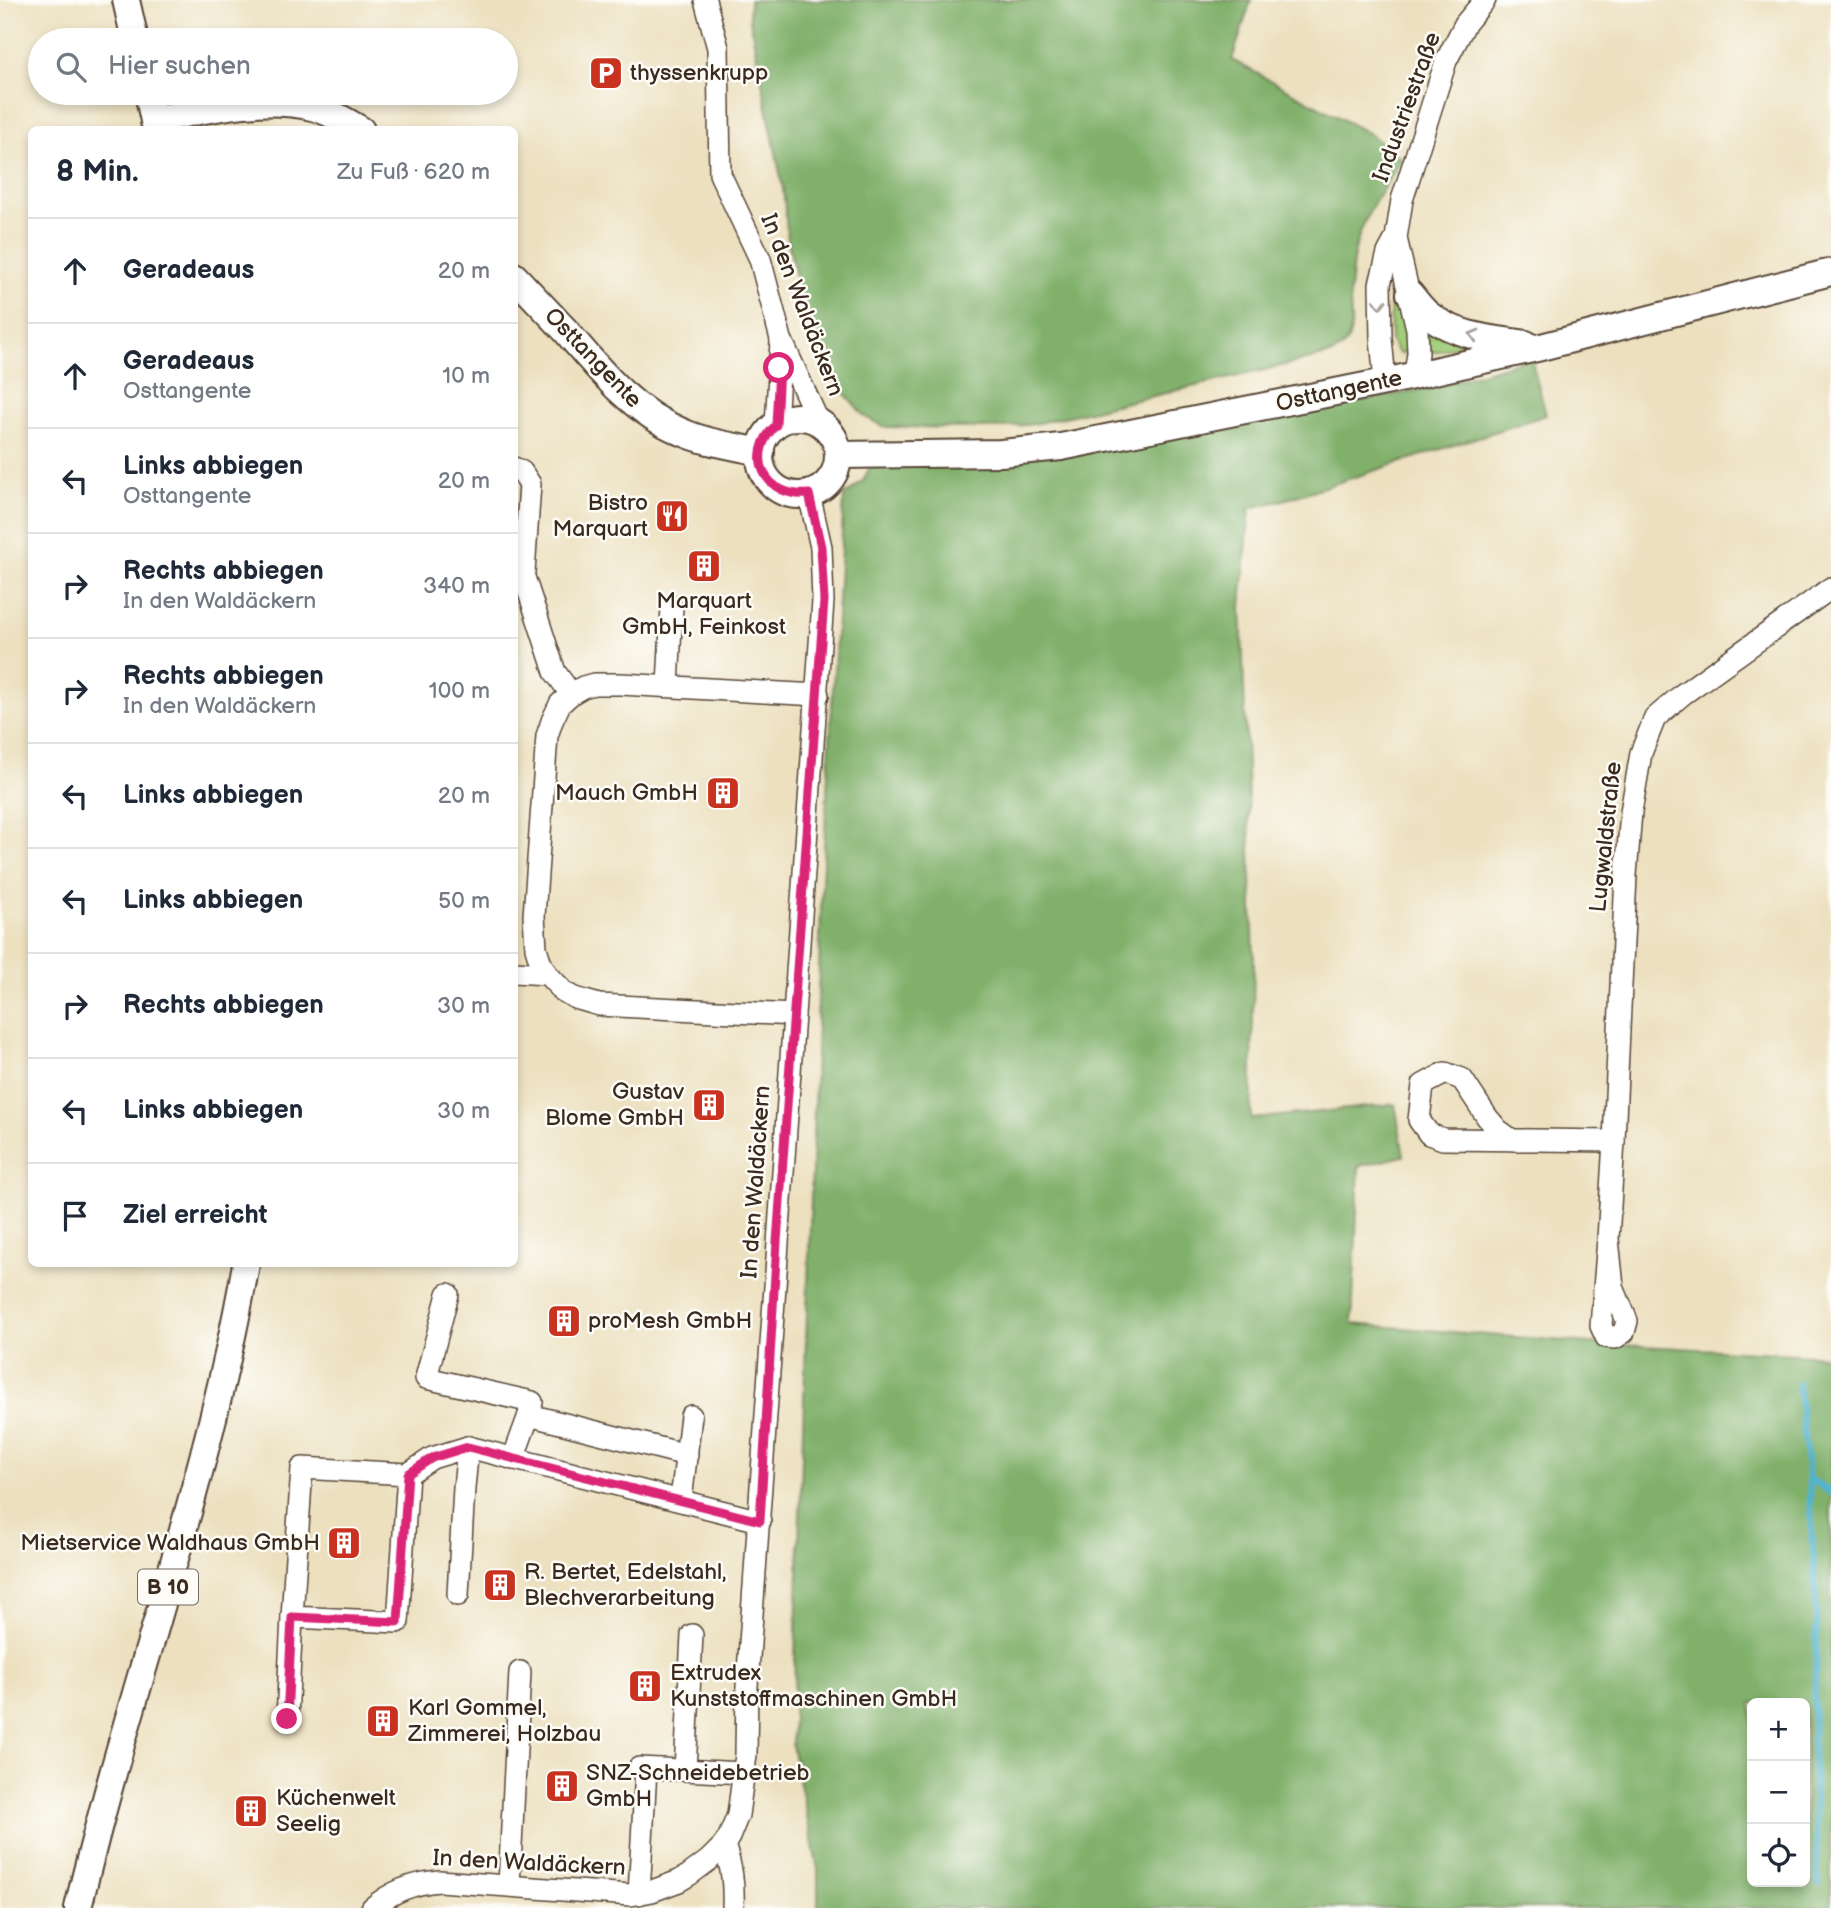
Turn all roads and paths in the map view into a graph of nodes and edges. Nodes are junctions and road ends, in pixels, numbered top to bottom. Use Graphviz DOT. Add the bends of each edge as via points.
graph roads {
  1 [pos="126,0"];
  2 [pos="705,0"];
  3 [pos="1485,0"];
  4 [pos="132,28"];
  5 [pos="151,105"];
  6 [pos="237,105"];
  7 [pos="301,105"];
  8 [pos="155,125"];
  9 [pos="353,126"];
  10 [pos="1396,238"];
  11 [pos="1831,272"];
  12 [pos="518,280"];
  13 [pos="1410,294"];
  14 [pos="781,339"];
  15 [pos="1541,347"];
  16 [pos="1415,375"];
  17 [pos="1385,382"];
  18 [pos="819,423"];
  19 [pos="776,425"];
  20 [pos="761,452"];
  21 [pos="838,456"];
  22 [pos="518,470"];
  23 [pos="809,494"];
  24 [pos="519,565"];
  25 [pos="1831,588"];
  26 [pos="673,606"];
  27 [pos="668,686"];
  28 [pos="571,694"];
  29 [pos="818,695"];
  30 [pos="524,915"];
  31 [pos="518,972"];
  32 [pos="547,974"];
  33 [pos="794,1015"];
  34 [pos="1512,1140"];
  35 [pos="1614,1141"];
  36 [pos="1608,1238"];
  37 [pos="245,1267"];
  38 [pos="448,1294"];
  39 [pos="529,1415"];
  40 [pos="691,1416"];
  41 [pos="468,1447"];
  42 [pos="687,1455"];
  43 [pos="513,1459"];
  44 [pos="408,1474"];
  45 [pos="681,1500"];
  46 [pos="760,1521"];
  47 [pos="458,1595"];
  48 [pos="292,1617"];
  49 [pos="692,1636"];
  50 [pos="520,1672"];
  51 [pos="287,1719"];
  52 [pos="685,1770"];
  53 [pos="745,1773"];
  54 [pos="724,1845"];
  55 [pos="509,1885"];
  56 [pos="639,1894"];
  57 [pos="78,1908"];
  58 [pos="373,1908"];
  59 [pos="733,1908"];
  1 -- 4 [label="main road"];
  2 -- 14 [label="street, In den Waldäckern" via="718,48 720,174 760,259"];
  3 -- 10 [label="street, Industriestraße" via="1465,24 1446,61 1402,200"];
  5 -- 8 [label="main road"];
  6 -- 8 [label="main road"];
  7 -- 9 [label="main road"];
  10 -- 13 [label="street, Industriestraße"];
  10 -- 17 [label="street, Industriestraße, one-way" via="1380,284"];
  11 -- 15 [label="main road, Osttangente"];
  12 -- 20 [label="main road, Osttangente" via="613,384 645,412 698,438"];
  15 -- 13 [label="main road, one-way" via="1450,329"];
  13 -- 16 [label="street, Industriestraße" via="1418,329"];
  14 -- 18 [label="street, In den Waldäckern"];
  14 -- 19 [label="street"];
  15 -- 16 [label="main road, Osttangente"];
  16 -- 17 [label="main road, Osttangente"];
  17 -- 21 [label="main road, Osttangente" via="1061,447 1001,453"];
  18 -- 19 [label="main road" via="795,418"];
  18 -- 21 [label="main road" via="835,442"];
  19 -- 20 [label="main road"];
  20 -- 23 [label="main road" via="761,464 772,484 783,492"];
  21 -- 23 [label="main road" via="826,485"];
  22 -- 24 [label="street" via="530,484"];
  23 -- 29 [label="street, In den Waldäckern" via="823,573"];
  24 -- 28 [label="street" via="555,672"];
  25 -- 35 [label="street, Lugwaldstraße" via="1655,718 1641,753 1626,875"];
  26 -- 27 [label="street"];
  27 -- 28 [label="street" via="594,684"];
  27 -- 29 [label="street"];
  28 -- 30 [label="street" via="560,704 547,736"];
  29 -- 33 [label="street, In den Waldäckern"];
  30 -- 32 [label="street"];
  31 -- 32 [label="street"];
  32 -- 33 [label="street" via="563,991 598,1006"];
  33 -- 46 [label="street, In den Waldäckern"];
  34 -- 35 [label="street"];
  35 -- 36 [label="street, Lugwaldstraße"];
  37 -- 57 [label="main road, B 10" via="201,1468"];
  38 -- 39 [label="street" via="426,1378 533,1402"];
  39 -- 42 [label="street"];
  39 -- 43 [label="street"];
  40 -- 42 [label="street"];
  41 -- 43 [label="street"];
  41 -- 44 [label="street" via="432,1458"];
  41 -- 47 [label="street"];
  42 -- 45 [label="street"];
  43 -- 45 [label="street"];
  44 -- 48 [label="street" via="398,1622"];
  44 -- 48 [label="street" via="302,1468"];
  45 -- 46 [label="street"];
  46 -- 53 [label="street, In den Waldäckern"];
  48 -- 51 [label="street"];
  49 -- 52 [label="street"];
  50 -- 55 [label="street"];
  52 -- 53 [label="street"];
  52 -- 56 [label="street" via="643,1768"];
  53 -- 54 [label="street, In den Waldäckern" via="738,1815"];
  54 -- 56 [label="street, In den Waldäckern" via="678,1881"];
  54 -- 59 [label="street" via="734,1884"];
  55 -- 56 [label="street, In den Waldäckern"];
  55 -- 58 [label="street, In den Waldäckern" via="426,1882 390,1895"];
}
